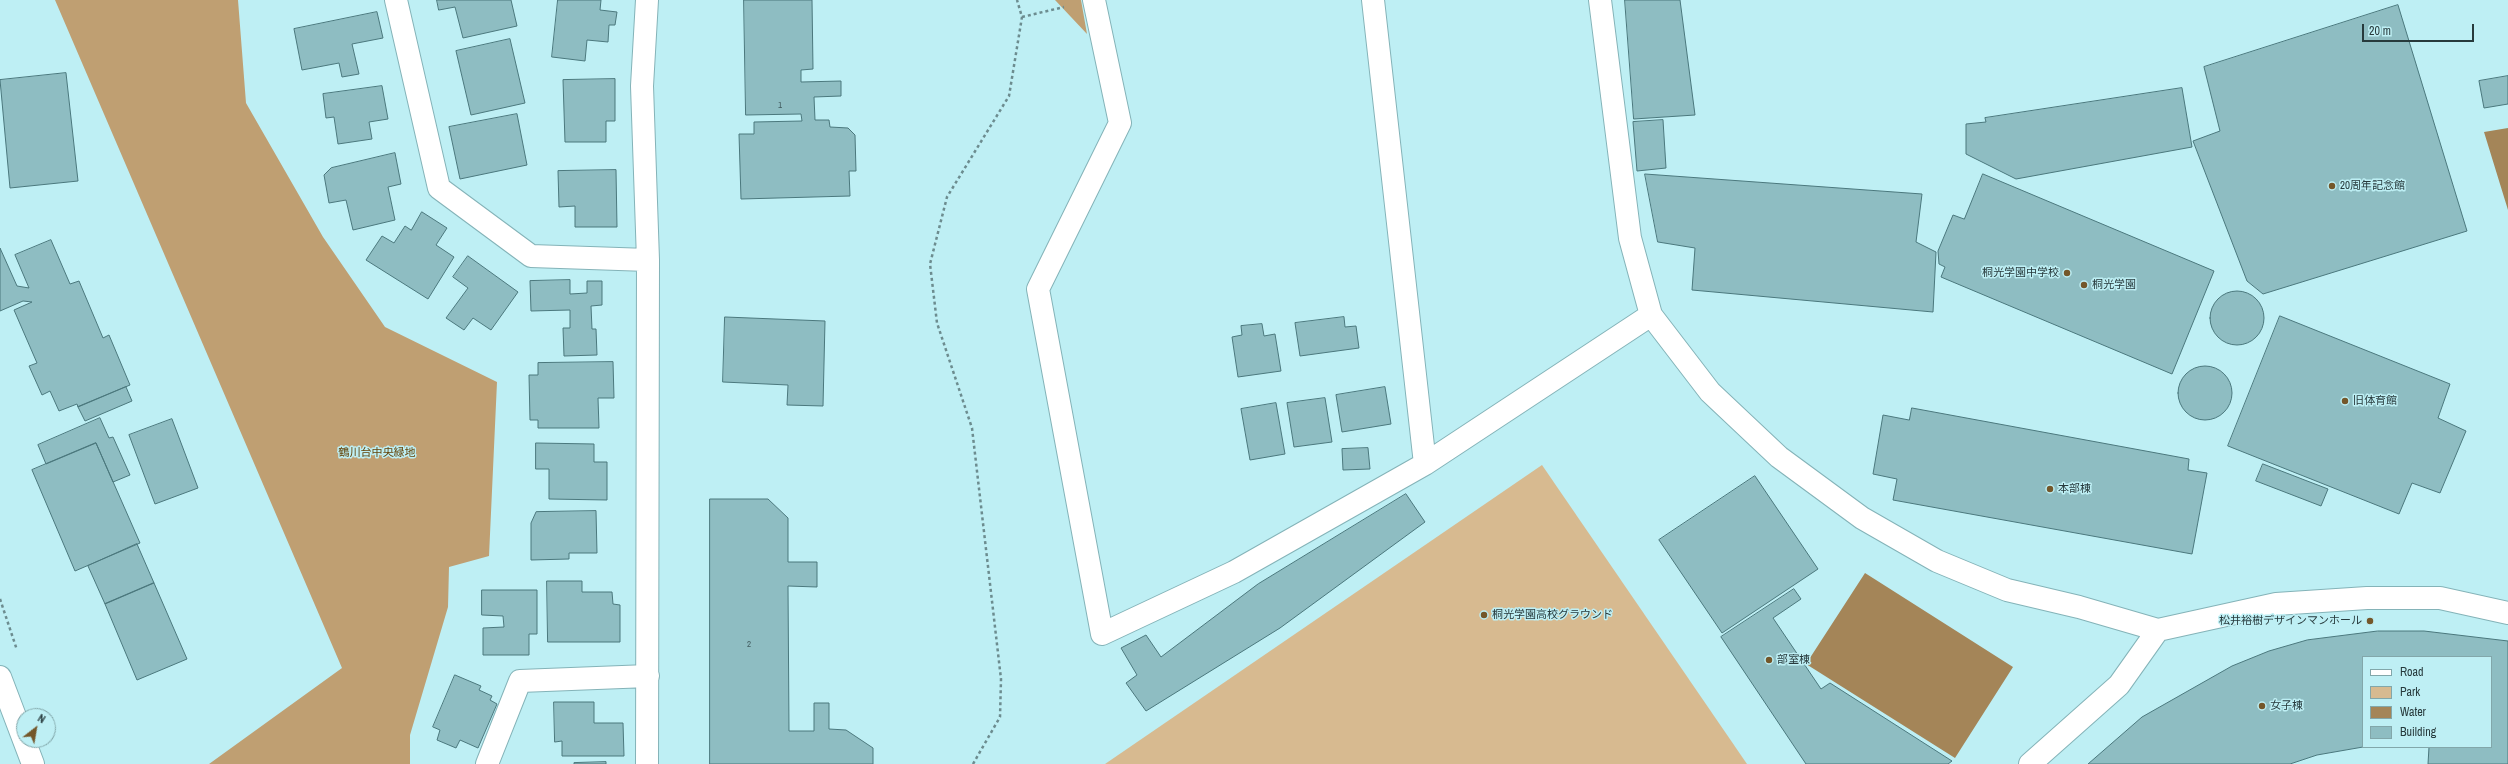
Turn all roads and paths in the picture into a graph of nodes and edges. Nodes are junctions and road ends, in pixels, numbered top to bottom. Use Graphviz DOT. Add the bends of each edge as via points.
graph roads {
  1 [pos="396,0"];
  2 [pos="647,0"];
  3 [pos="1017,0"];
  4 [pos="1094,0"];
  5 [pos="1373,0"];
  6 [pos="1600,0"];
  7 [pos="1022,17"];
  8 [pos="648,260"];
  9 [pos="1651,315"];
  10 [pos="1425,464"];
  11 [pos="2508,613"];
  12 [pos="2158,630"];
  13 [pos="648,676"];
  14 [pos="0,677"];
  15 [pos="33,764"];
  16 [pos="487,764"];
  17 [pos="647,764"];
  18 [pos="973,764"];
  19 [pos="2030,764"];
  1 -- 8 [label="street" via="439,188 531,256"];
  2 -- 8 [label="street" via="642,86"];
  3 -- 7 [label="path"];
  4 -- 7 [label="path"];
  4 -- 10 [label="street" via="1120,122 1038,288 1102,634 1234,572"];
  5 -- 10 [label="street"];
  6 -- 9 [label="street" via="1630,238"];
  7 -- 18 [label="path" via="1009,96 947,197 930,264 937,323 972,428 1001,680 1000,717"];
  8 -- 13 [label="street"];
  9 -- 10 [label="street"];
  9 -- 12 [label="street" via="1710,392 1779,457 1862,518 1937,561 2007,590 2079,607"];
  11 -- 12 [label="street" via="2440,598 2367,598 2276,604"];
  12 -- 19 [label="street" via="2119,685"];
  13 -- 16 [label="street" via="520,681"];
  13 -- 17 [label="street"];
  14 -- 15 [label="street"];
}
